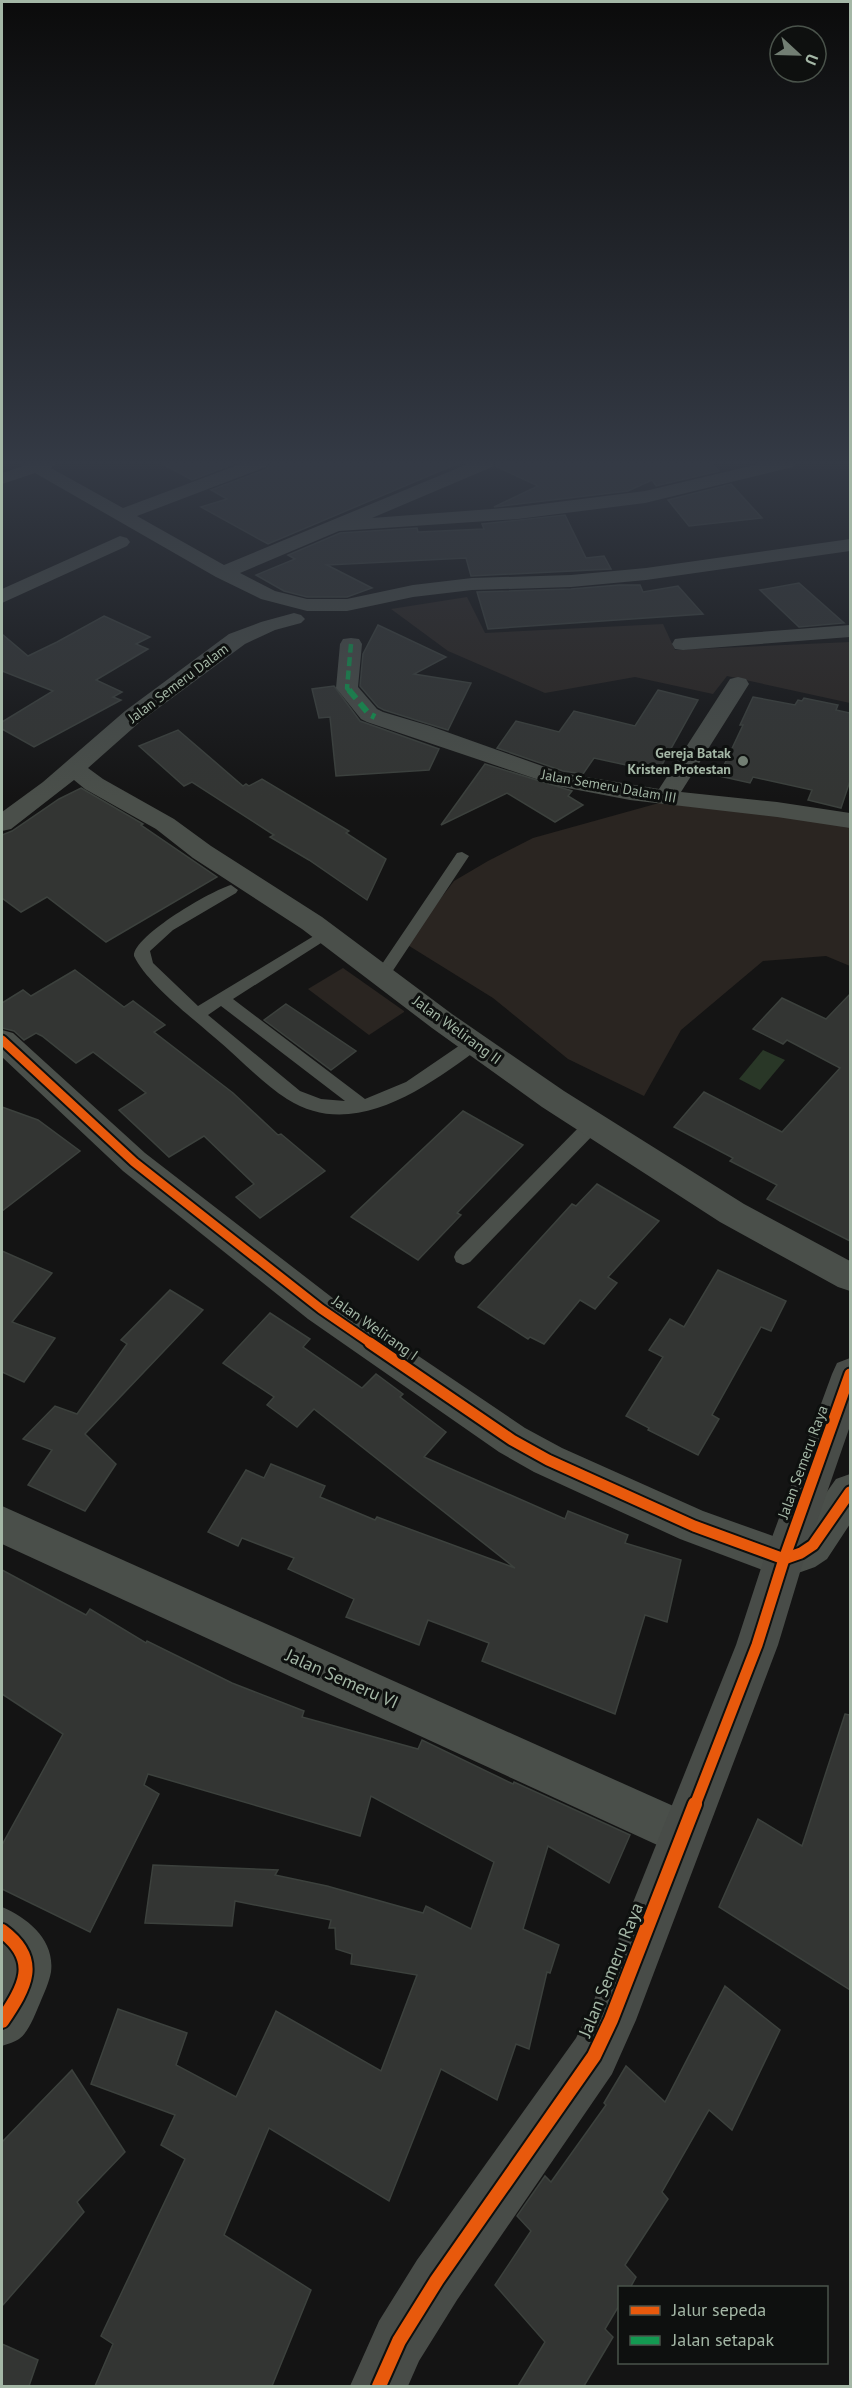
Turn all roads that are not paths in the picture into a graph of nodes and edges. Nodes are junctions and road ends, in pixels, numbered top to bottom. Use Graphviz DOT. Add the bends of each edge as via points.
graph roads {
  1 [pos="50,574"];
  2 [pos="226,574"];
  3 [pos="641,574"];
  4 [pos="2,597"];
  5 [pos="300,612"];
  6 [pos="850,631"];
  7 [pos="351,644"];
  8 [pos="683,644"];
  9 [pos="738,684"];
  10 [pos="74,768"];
  11 [pos="666,797"];
  12 [pos="850,821"];
  13 [pos="2,824"];
  14 [pos="462,856"];
  15 [pos="231,890"];
  16 [pos="327,933"];
  17 [pos="383,974"];
  18 [pos="222,999"];
  19 [pos="197,1014"];
  20 [pos="2,1040"];
  21 [pos="475,1043"];
  22 [pos="363,1106"];
  23 [pos="593,1124"];
  24 [pos="463,1257"];
  25 [pos="850,1277"];
  26 [pos="850,1374"];
  27 [pos="850,1492"];
  28 [pos="2,1525"];
  29 [pos="783,1559"];
  30 [pos="682,1833"];
  31 [pos="14,1945"];
  32 [pos="2,2021"];
  33 [pos="379,2386"];
  1 -- 4 [label="street"];
  2 -- 5 [label="street"];
  3 -- 5 [label="street, Jalan Semeru Dalam" via="472,584"];
  5 -- 10 [label="street, Jalan Semeru Dalam" via="237,639 134,716"];
  6 -- 8 [label="street"];
  7 -- 11 [label="street, Jalan Semeru Dalam III" via="347,688 375,717 419,728 558,779"];
  9 -- 11 [label="street"];
  10 -- 13 [label="street, Jalan Semeru Dalam"];
  10 -- 16 [label="street, Jalan Welirang II"];
  11 -- 12 [label="street, Jalan Semeru Dalam III" via="806,812"];
  14 -- 17 [label="lane"];
  15 -- 19 [label="lane" via="142,948 148,967"];
  16 -- 17 [label="street, Jalan Welirang II"];
  16 -- 18 [label="lane"];
  17 -- 21 [label="street, Jalan Welirang II"];
  18 -- 19 [label="lane"];
  18 -- 22 [label="lane"];
  19 -- 22 [label="lane" via="294,1095 330,1108"];
  20 -- 29 [label="street, Jalan Welirang I" via="134,1162 321,1309 512,1440 685,1522"];
  21 -- 22 [label="lane" via="402,1093"];
  21 -- 23 [label="street, Jalan Welirang II"];
  23 -- 24 [label="lane"];
  23 -- 25 [label="street, Jalan Welirang II" via="732,1213"];
  26 -- 29 [label="street, Jalan Semeru Raya"];
  27 -- 29 [label="street" via="813,1545"];
  28 -- 30 [label="street, Jalan Semeru VI"];
  29 -- 30 [label="street, Jalan Semeru Raya" via="757,1645"];
  30 -- 33 [label="street, Jalan Semeru Raya" via="594,2056 437,2280 399,2341"];
  31 -- 32 [label="street" via="25,1980"];
}
